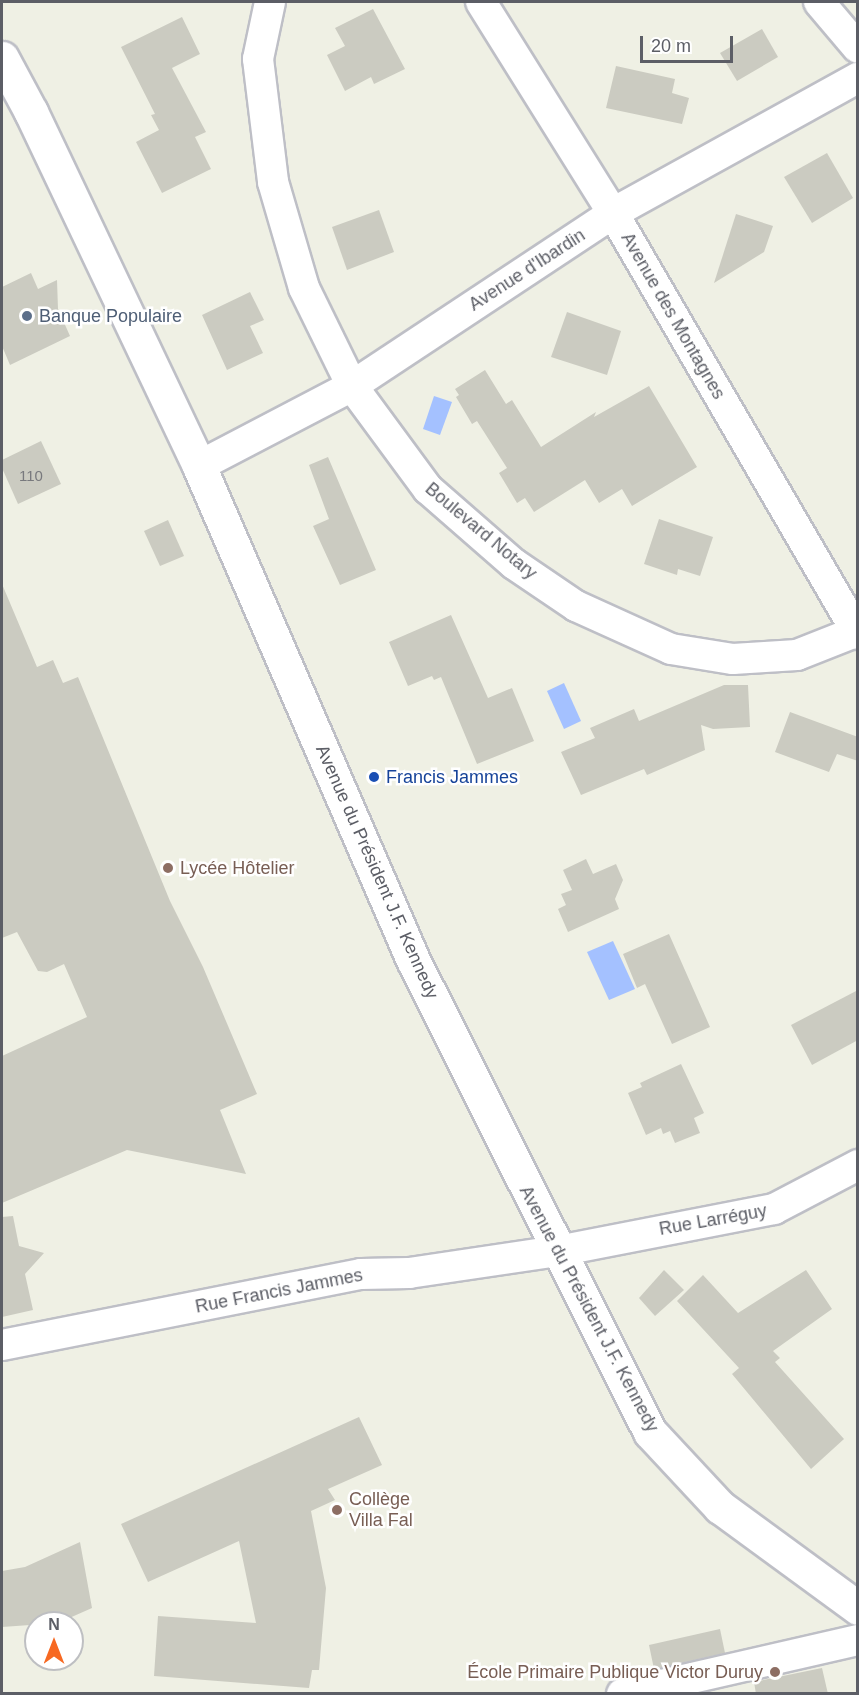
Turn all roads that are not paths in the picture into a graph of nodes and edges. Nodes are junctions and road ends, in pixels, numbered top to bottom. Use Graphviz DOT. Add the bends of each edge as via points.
graph roads {
  1 [pos="270,2"];
  2 [pos="481,2"];
  3 [pos="819,2"];
  4 [pos="858,48"];
  5 [pos="2,58"];
  6 [pos="858,78"];
  7 [pos="614,213"];
  8 [pos="352,386"];
  9 [pos="199,466"];
  10 [pos="857,632"];
  11 [pos="858,1165"];
  12 [pos="558,1251"];
  13 [pos="409,1273"];
  14 [pos="2,1345"];
  15 [pos="2,1363"];
  16 [pos="858,1608"];
  17 [pos="858,1640"];
  18 [pos="622,1694"];
  1 -- 8 [label="street, Boulevard Notary" via="258,59 273,182 304,288"];
  2 -- 7 [label="street, Avenue des Montagnes"];
  3 -- 4 [label="street"];
  5 -- 9 [label="street, Avenue du Président J.F. Kennedy"];
  6 -- 7 [label="street, Avenue d'Ibardin"];
  7 -- 8 [label="street, Avenue d'Ibardin"];
  7 -- 10 [label="street, Avenue des Montagnes"];
  8 -- 9 [label="street, Avenue d'Ibardin"];
  8 -- 10 [label="street, Boulevard Notary" via="428,489 514,564 576,606 671,649 733,659 798,655"];
  9 -- 12 [label="street, Avenue du Président J.F. Kennedy" via="413,960"];
  11 -- 12 [label="street, Rue Larréguy" via="774,1209"];
  12 -- 13 [label="street, Rue Francis Jammes"];
  12 -- 16 [label="street, Avenue du Président J.F. Kennedy" via="657,1440 720,1507"];
  13 -- 14 [label="street, Rue Francis Jammes" via="361,1274"];
  13 -- 15 [label="street" via="366,1294"];
  17 -- 18 [label="street"];
}
